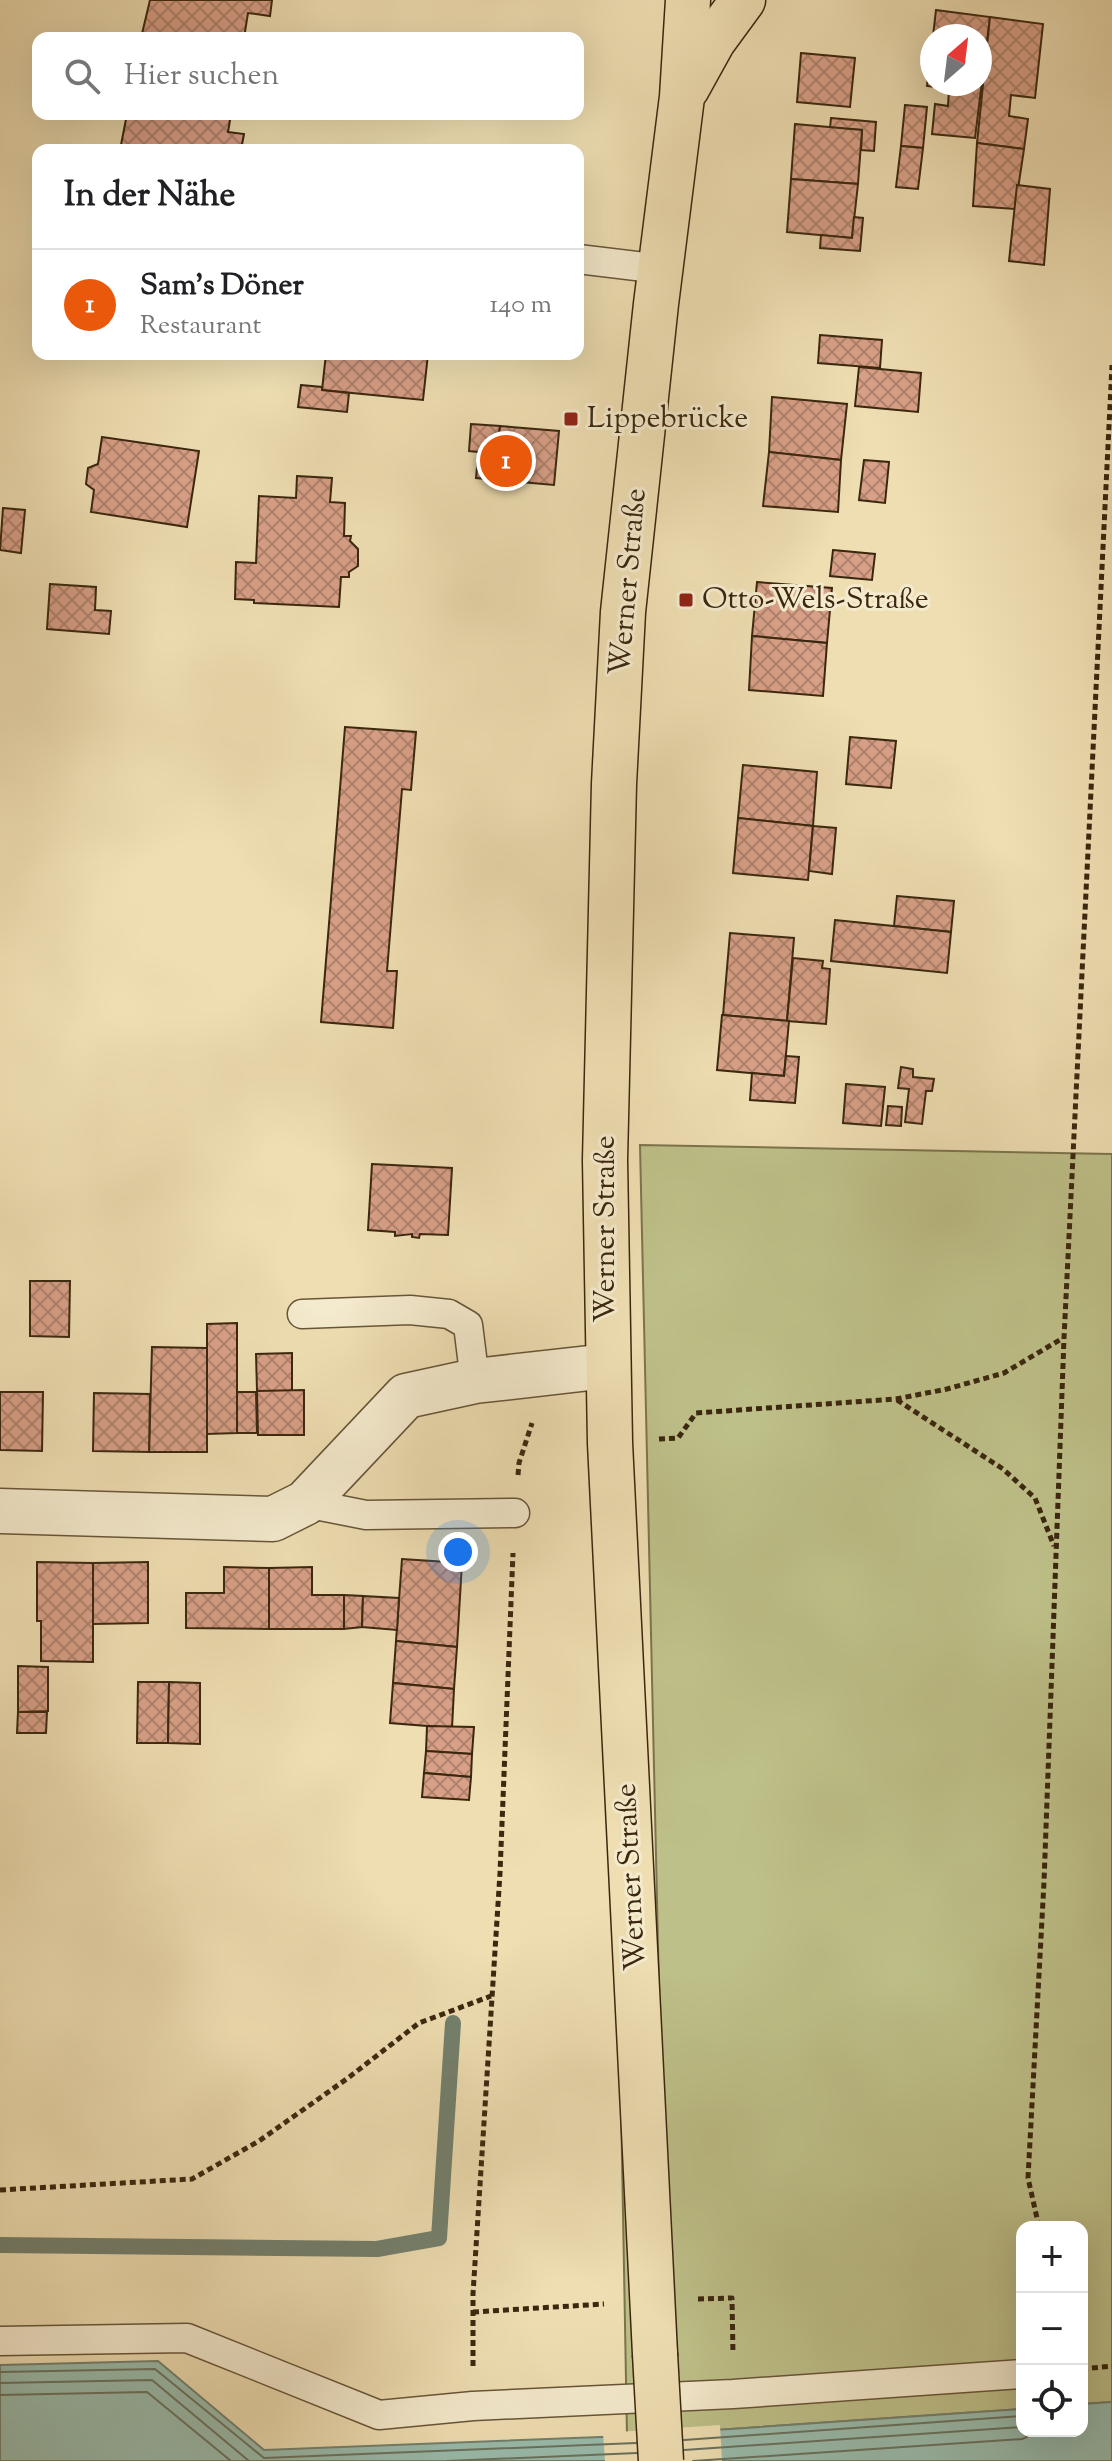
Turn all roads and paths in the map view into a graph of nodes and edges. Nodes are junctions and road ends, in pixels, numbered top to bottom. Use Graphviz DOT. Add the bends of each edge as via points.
graph roads {
  1 [pos="688,0"];
  2 [pos="743,0"];
  3 [pos="682,97"];
  4 [pos="584,260"];
  5 [pos="661,269"];
  6 [pos="1112,365"];
  7 [pos="302,1314"];
  8 [pos="1064,1338"];
  9 [pos="607,1366"];
  10 [pos="475,1381"];
  11 [pos="896,1399"];
  12 [pos="535,1412"];
  13 [pos="610,1443"];
  14 [pos="305,1503"];
  15 [pos="0,1511"];
  16 [pos="515,1513"];
  17 [pos="1056,1551"];
  18 [pos="491,1996"];
  19 [pos="0,2190"];
  20 [pos="1038,2221"];
  21 [pos="732,2298"];
  22 [pos="595,2305"];
  23 [pos="473,2312"];
  24 [pos="0,2341"];
  25 [pos="733,2359"];
  26 [pos="1112,2366"];
  27 [pos="1088,2368"];
  28 [pos="1016,2374"];
  29 [pos="473,2406"];
  30 [pos="661,2461"];
  1 -- 3 [label="main road, Werner Straße"];
  2 -- 3 [label="main road"];
  3 -- 5 [label="main road, Werner Straße"];
  4 -- 5 [label="lane"];
  5 -- 9 [label="main road, Werner Straße" via="623,612 614,784 605,1160"];
  6 -- 8 [label="path"];
  7 -- 10 [label="lane" via="449,1314 468,1325"];
  8 -- 11 [label="path" via="1004,1373"];
  8 -- 17 [label="path"];
  9 -- 10 [label="street"];
  9 -- 13 [label="main road, Werner Straße"];
  10 -- 14 [label="street" via="406,1396"];
  11 -- 13 [label="path" via="696,1413 678,1438"];
  11 -- 17 [label="path" via="1003,1469 1035,1498"];
  12 -- 16 [label="path" via="519,1463"];
  13 -- 30 [label="main road, Werner Straße, bridge"];
  14 -- 15 [label="street" via="273,1519"];
  14 -- 16 [label="lane" via="366,1515"];
  16 -- 18 [label="path"];
  17 -- 20 [label="path" via="1028,2178"];
  18 -- 19 [label="path" via="419,2023 259,2141 192,2179"];
  18 -- 23 [label="path"];
  21 -- 25 [label="path"];
  22 -- 23 [label="path"];
  23 -- 29 [label="path"];
  24 -- 29 [label="lane" via="187,2338 379,2415"];
  26 -- 27 [label="path"];
  28 -- 29 [label="lane"];
}
